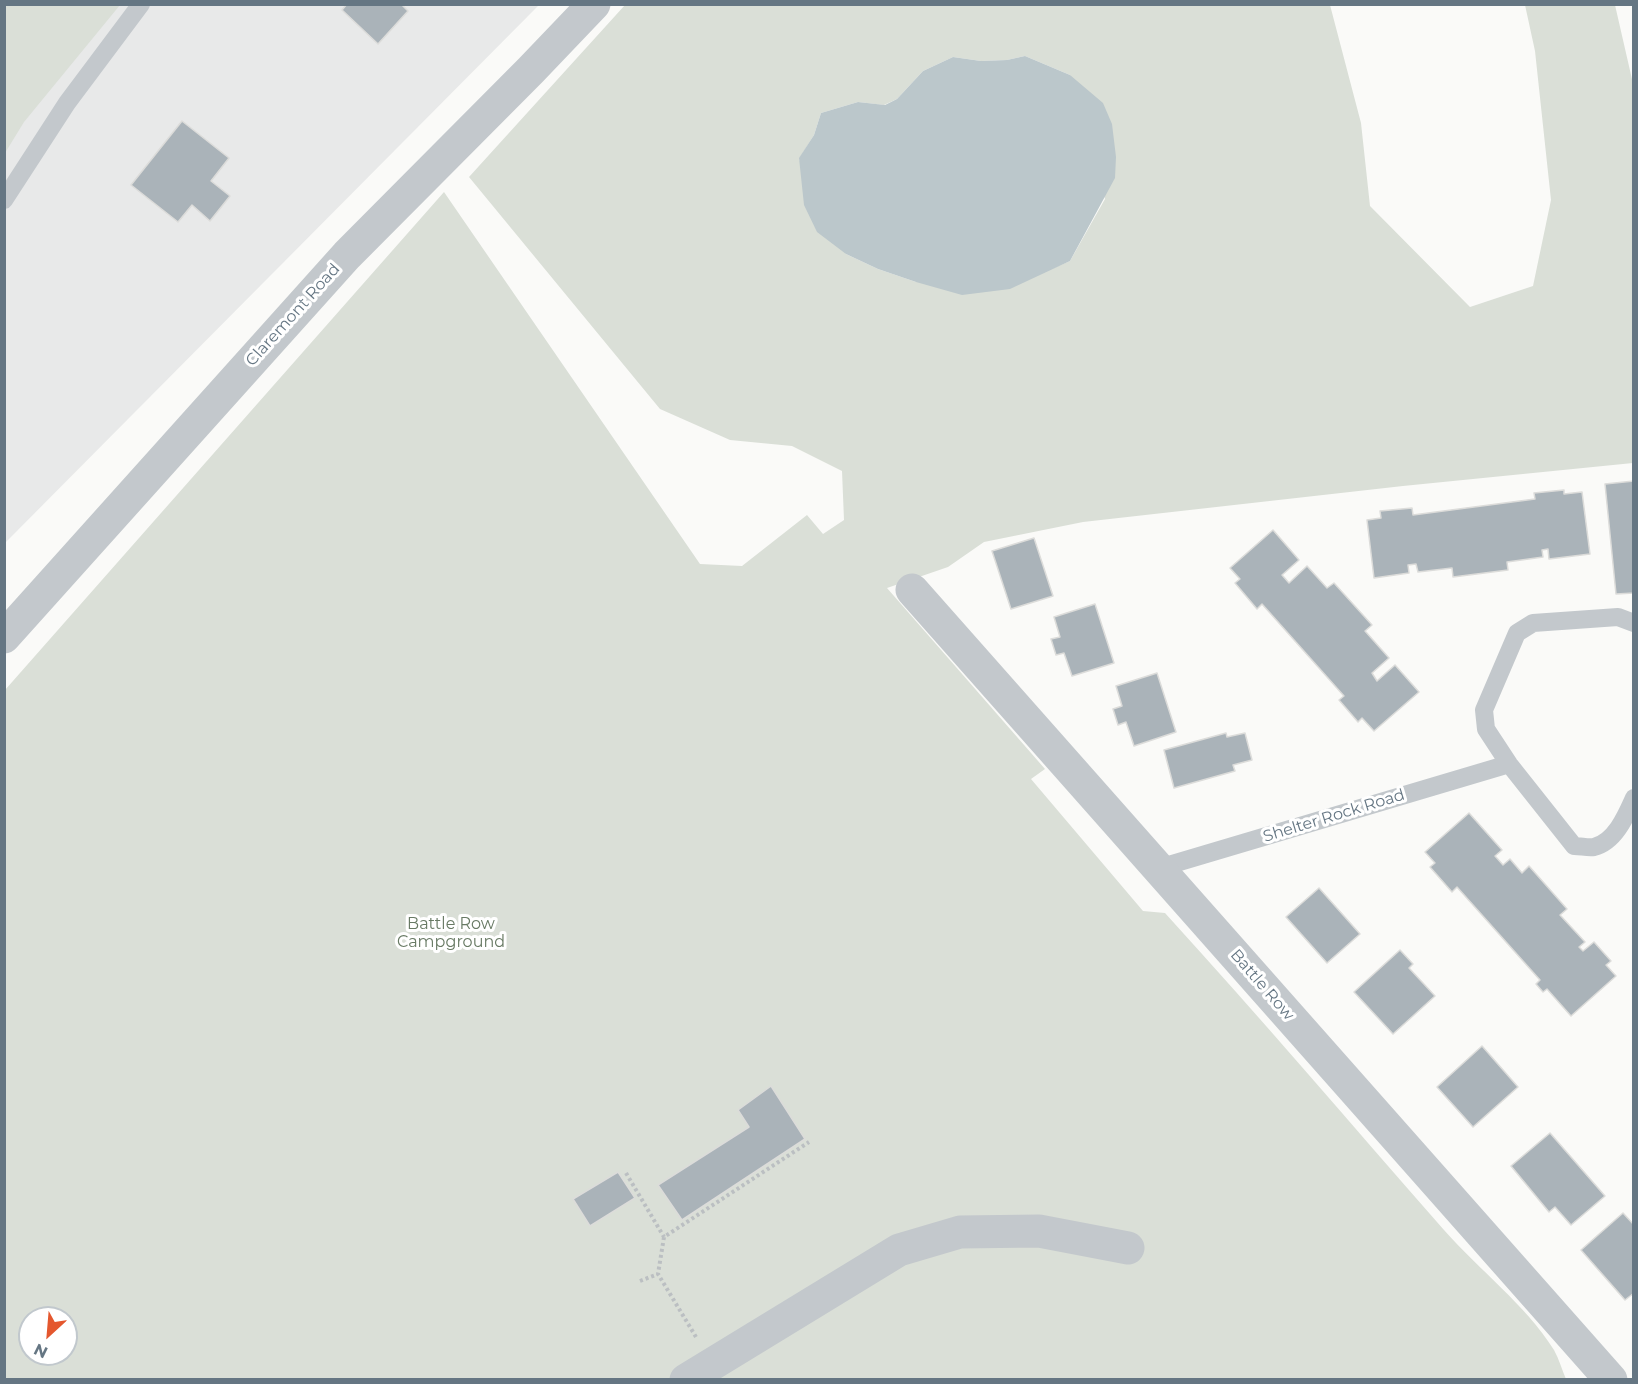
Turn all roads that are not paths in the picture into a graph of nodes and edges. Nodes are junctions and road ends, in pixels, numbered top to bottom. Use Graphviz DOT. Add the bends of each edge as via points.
graph roads {
  1 [pos="141,4"];
  2 [pos="594,4"];
  3 [pos="4,200"];
  4 [pos="912,590"];
  5 [pos="1634,623"];
  6 [pos="4,637"];
  7 [pos="1509,764"];
  8 [pos="1634,798"];
  9 [pos="1159,868"];
  10 [pos="1128,1248"];
  11 [pos="699,1372"];
  12 [pos="1611,1380"];
  1 -- 3 [label="lane" via="68,103"];
  2 -- 6 [label="street, Claremont Road" via="347,255"];
  4 -- 9 [label="street, Battle Row"];
  5 -- 7 [label="lane" via="1618,617 1533,623 1517,633 1484,710 1486,729"];
  7 -- 8 [label="lane" via="1574,846 1593,847 1607,842"];
  7 -- 9 [label="lane, Shelter Rock Road"];
  9 -- 12 [label="street, Battle Row"];
  10 -- 11 [label="street" via="1039,1231 960,1232 899,1250"];
}
